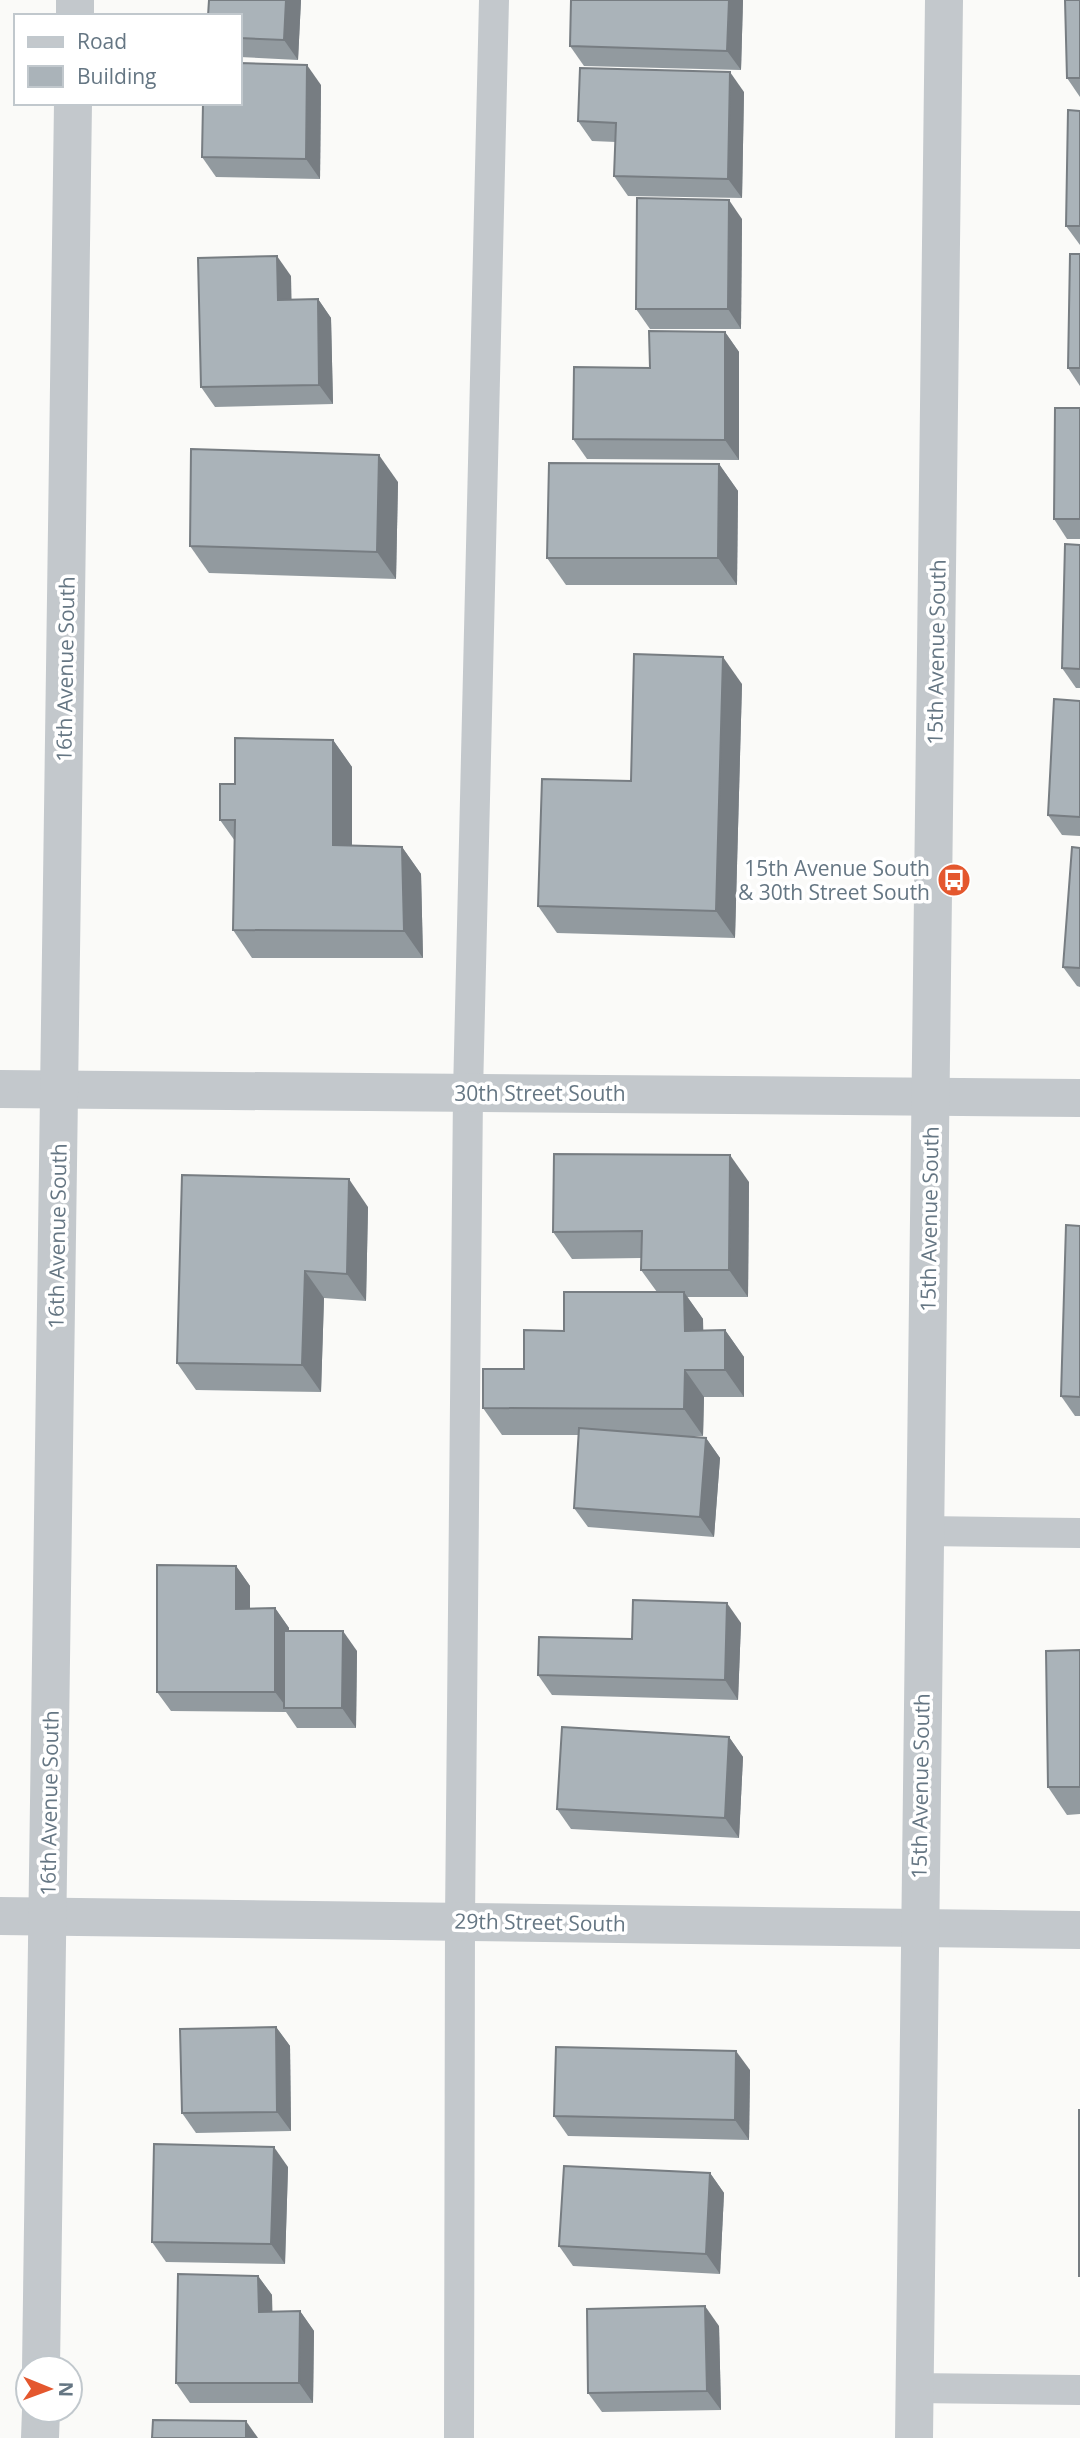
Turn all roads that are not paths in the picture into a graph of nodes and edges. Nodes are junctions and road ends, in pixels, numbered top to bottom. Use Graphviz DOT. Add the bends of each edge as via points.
graph roads {
  1 [pos="494,0"];
  2 [pos="944,0"];
  3 [pos="74,105"];
  4 [pos="0,1090"];
  5 [pos="59,1090"];
  6 [pos="468,1093"];
  7 [pos="931,1097"];
  8 [pos="1080,1098"];
  9 [pos="924,1531"];
  10 [pos="1080,1533"];
  11 [pos="0,1916"];
  12 [pos="48,1916"];
  13 [pos="460,1921"];
  14 [pos="918,1927"];
  15 [pos="1080,1930"];
  16 [pos="41,2354"];
  17 [pos="914,2388"];
  18 [pos="1080,2390"];
  19 [pos="458,2438"];
  20 [pos="914,2438"];
  1 -- 6 [label="lane"];
  2 -- 7 [label="street, 15th Avenue South"];
  3 -- 5 [label="street, 16th Avenue South"];
  4 -- 5 [label="street, 30th Street South"];
  5 -- 6 [label="street, 30th Street South"];
  5 -- 12 [label="street, 16th Avenue South"];
  6 -- 7 [label="street, 30th Street South"];
  6 -- 13 [label="lane"];
  7 -- 8 [label="street, 30th Street South"];
  7 -- 9 [label="street, 15th Avenue South"];
  9 -- 10 [label="lane"];
  9 -- 14 [label="street, 15th Avenue South"];
  11 -- 12 [label="street, 29th Street South"];
  12 -- 13 [label="street, 29th Street South"];
  12 -- 16 [label="street, 16th Avenue South"];
  13 -- 14 [label="street, 29th Street South"];
  13 -- 19 [label="lane"];
  14 -- 15 [label="street, 29th Street South"];
  14 -- 17 [label="street, 15th Avenue South"];
  17 -- 18 [label="lane"];
  17 -- 20 [label="street, 15th Avenue South"];
}
